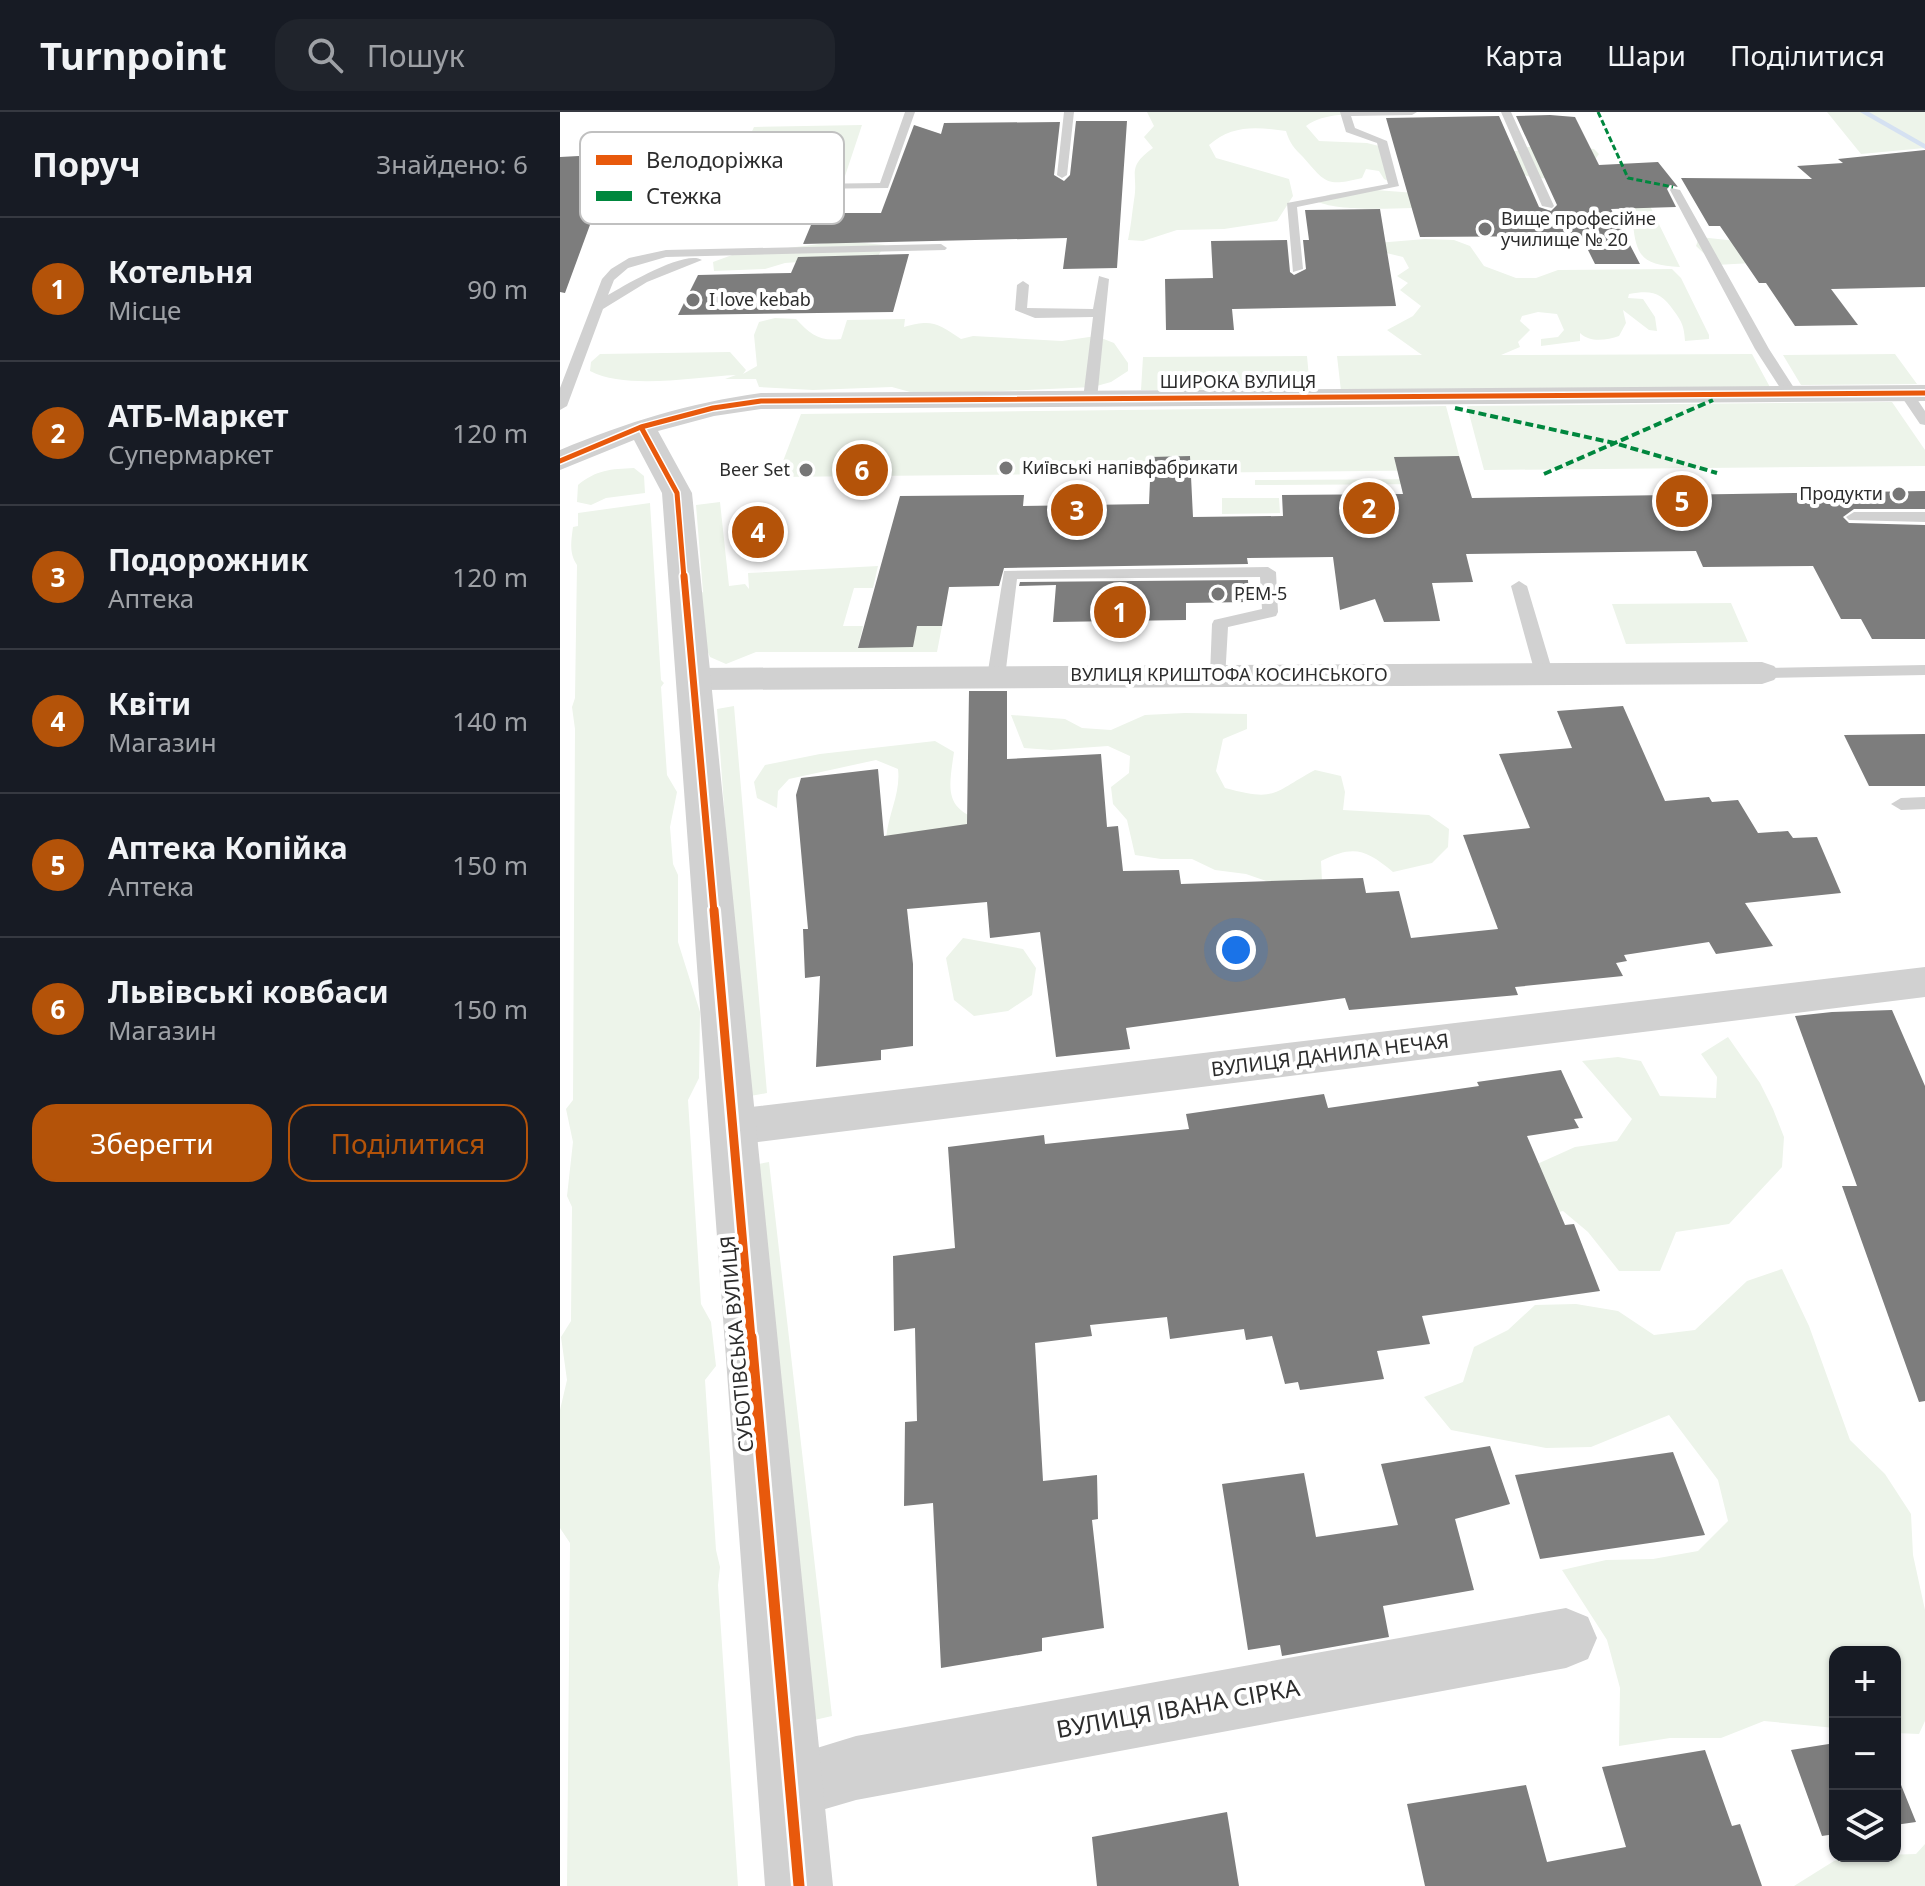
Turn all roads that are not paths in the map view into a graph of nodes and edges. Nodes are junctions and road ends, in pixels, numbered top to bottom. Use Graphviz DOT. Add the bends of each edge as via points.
graph roads {
  1 [pos="910,112"];
  2 [pos="1069,112"];
  3 [pos="1345,112"];
  4 [pos="1412,112"];
  5 [pos="1506,112"];
  6 [pos="1062,175"];
  7 [pos="844,187"];
  8 [pos="1675,190"];
  9 [pos="1548,206"];
  10 [pos="941,248"];
  11 [pos="753,250"];
  12 [pos="1297,269"];
  13 [pos="1103,279"];
  14 [pos="1023,285"];
  15 [pos="597,308"];
  16 [pos="1099,313"];
  17 [pos="1916,393"];
  18 [pos="1791,394"];
  19 [pos="1090,399"];
  20 [pos="560,406"];
  21 [pos="1925,421"];
  22 [pos="641,427"];
  23 [pos="560,433"];
  24 [pos="560,461"];
  25 [pos="1854,517"];
  26 [pos="1925,517"];
  27 [pos="1519,586"];
  28 [pos="1925,670"];
  29 [pos="1544,673"];
  30 [pos="1762,673"];
  31 [pos="1219,675"];
  32 [pos="996,677"];
  33 [pos="696,679"];
  34 [pos="1925,803"];
  35 [pos="1901,804"];
  36 [pos="1925,982"];
  37 [pos="734,1127"];
  38 [pos="1566,1638"];
  39 [pos="791,1786"];
  40 [pos="799,1886"];
  1 -- 7 [label="lane" via="884,186"];
  2 -- 6 [label="lane"];
  3 -- 4 [label="lane"];
  3 -- 12 [label="lane" via="1350,130 1382,141 1394,186 1291,205"];
  5 -- 9 [label="lane"];
  8 -- 18 [label="lane"];
  10 -- 11 [label="lane"];
  11 -- 15 [label="lane" via="662,270"];
  11 -- 15 [label="lane" via="673,252 636,260 611,274"];
  13 -- 16 [label="lane"];
  14 -- 16 [label="lane" via="1021,310"];
  15 -- 20 [label="lane"];
  16 -- 19 [label="lane"];
  17 -- 18 [label="street, ШИРОКА ВУЛИЦЯ"];
  17 -- 21 [label="lane"];
  18 -- 19 [label="street, ШИРОКА ВУЛИЦЯ"];
  19 -- 22 [label="street, ШИРОКА ВУЛИЦЯ" via="761,401"];
  22 -- 23 [label="street, ШИРОКА ВУЛИЦЯ"];
  22 -- 24 [label="street, ШИРОКА ВУЛИЦЯ"];
  22 -- 33 [label="street, СУБОТІВСЬКА ВУЛИЦЯ" via="677,493"];
  25 -- 26 [label="lane"];
  27 -- 29 [label="lane"];
  28 -- 30 [label="lane"];
  29 -- 30 [label="street, ВУЛИЦЯ КРИШТОФА КОСИНСЬКОГО"];
  29 -- 31 [label="street, ВУЛИЦЯ КРИШТОФА КОСИНСЬКОГО"];
  31 -- 32 [label="street, ВУЛИЦЯ КРИШТОФА КОСИНСЬКОГО"];
  31 -- 32 [label="lane" via="1220,624 1270,612 1268,572 1010,574"];
  32 -- 33 [label="street, ВУЛИЦЯ КРИШТОФА КОСИНСЬКОГО"];
  33 -- 37 [label="street, СУБОТІВСЬКА ВУЛИЦЯ"];
  34 -- 35 [label="lane"];
  36 -- 37 [label="street, ВУЛИЦЯ ДАНИЛА НЕЧАЯ"];
  37 -- 39 [label="street, СУБОТІВСЬКА ВУЛИЦЯ"];
  38 -- 39 [label="street, ВУЛИЦЯ ІВАНА СІРКА" via="856,1768"];
  39 -- 40 [label="street, СУБОТІВСЬКА ВУЛИЦЯ"];
}
